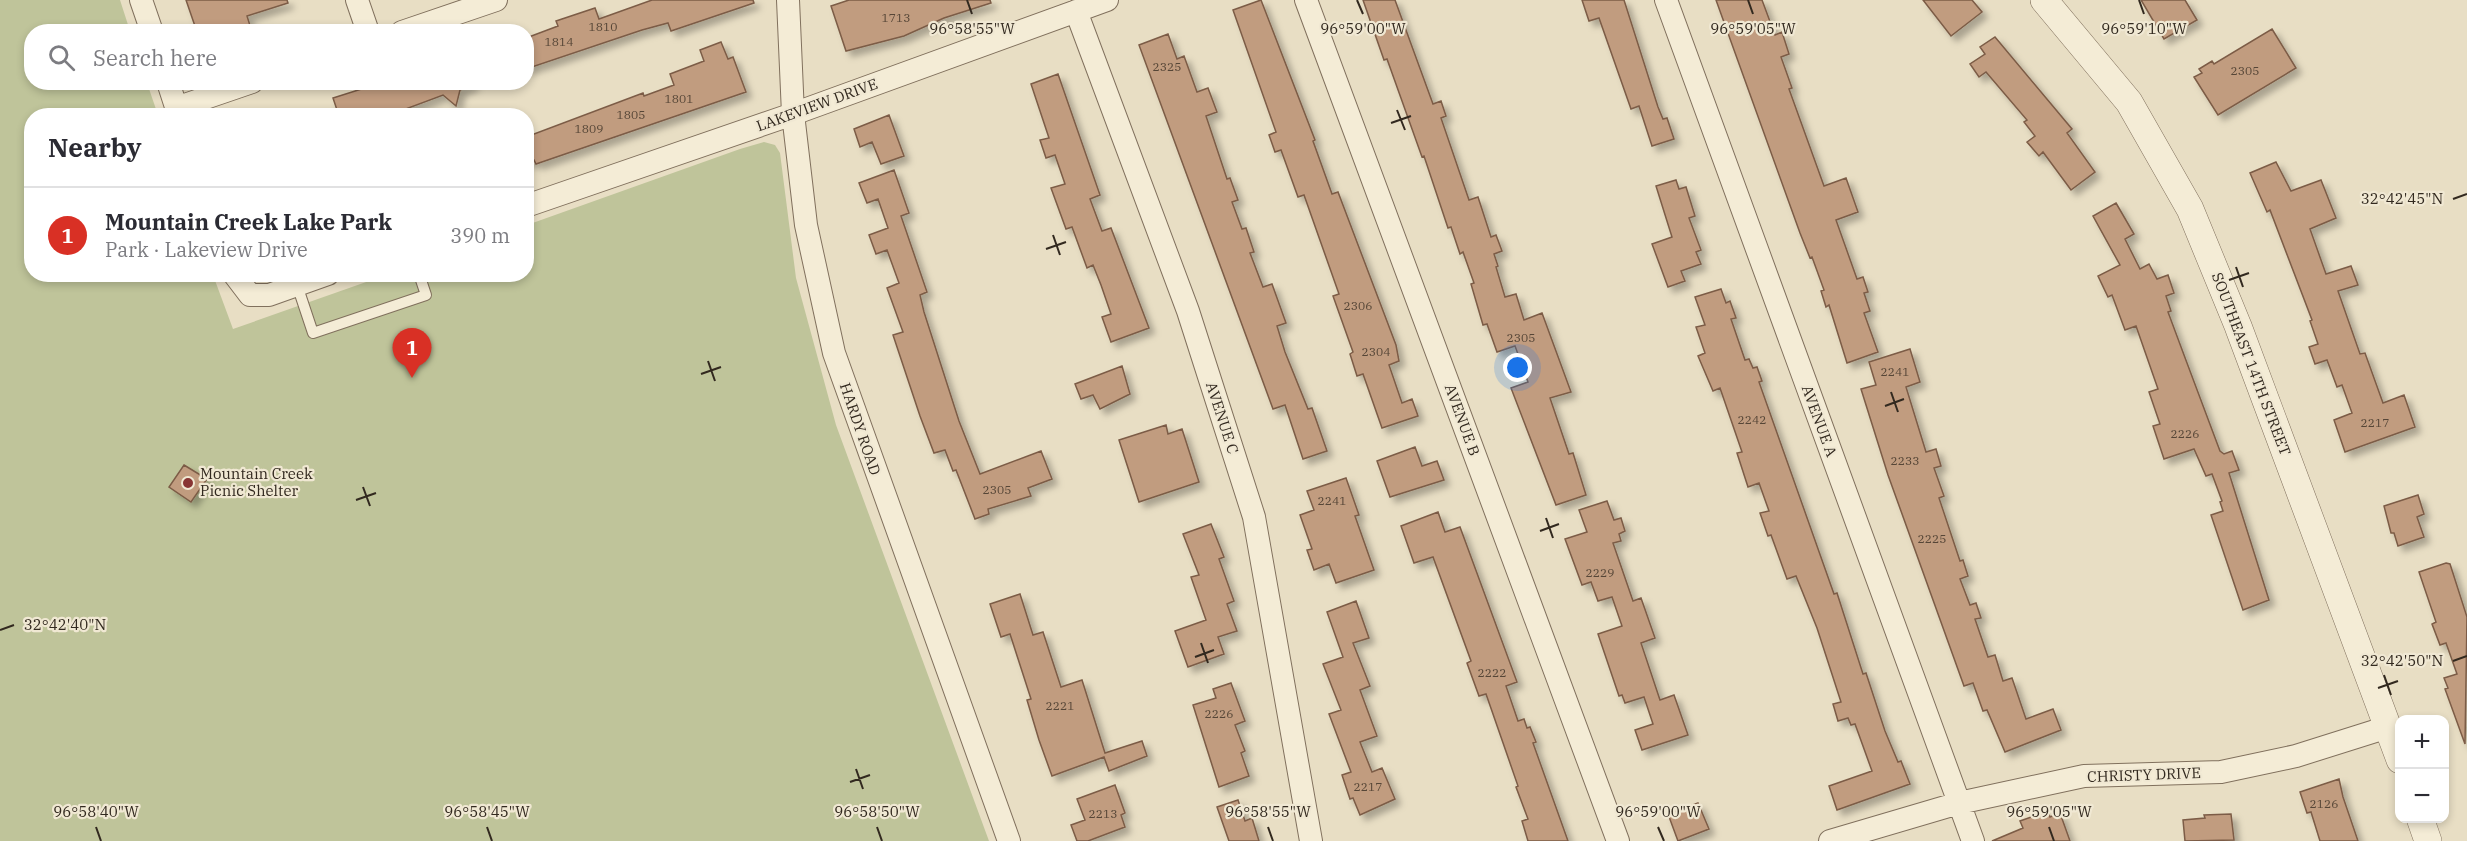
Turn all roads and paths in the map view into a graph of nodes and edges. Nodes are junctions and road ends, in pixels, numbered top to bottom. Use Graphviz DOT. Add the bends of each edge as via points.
graph roads {
  1 [pos="141,0"];
  2 [pos="357,0"];
  3 [pos="496,0"];
  4 [pos="788,0"];
  5 [pos="1107,0"];
  6 [pos="1306,0"];
  7 [pos="1666,0"];
  8 [pos="2044,0"];
  9 [pos="1076,11"];
  10 [pos="149,24"];
  11 [pos="365,24"];
  12 [pos="426,24"];
  13 [pos="171,90"];
  14 [pos="232,90"];
  15 [pos="177,108"];
  16 [pos="188,108"];
  17 [pos="793,114"];
  18 [pos="534,203"];
  19 [pos="240,282"];
  20 [pos="305,282"];
  21 [pos="422,282"];
  22 [pos="297,285"];
  23 [pos="2388,726"];
  24 [pos="2395,745"];
  25 [pos="1959,803"];
  26 [pos="2421,823"];
  27 [pos="1009,841"];
  28 [pos="1311,841"];
  29 [pos="1618,841"];
  30 [pos="1830,841"];
  31 [pos="1973,841"];
  32 [pos="2428,841"];
  1 -- 10 [label="street"];
  2 -- 11 [label="street"];
  3 -- 12 [label="street"];
  4 -- 17 [label="street, HARDY ROAD"];
  5 -- 9 [label="street, LAKEVIEW DRIVE"];
  6 -- 29 [label="street, AVENUE B"];
  7 -- 25 [label="street, AVENUE A"];
  8 -- 23 [label="street, SOUTHEAST 14TH STREET" via="2129,102 2190,209"];
  9 -- 17 [label="street, LAKEVIEW DRIVE"];
  9 -- 28 [label="street, AVENUE C" via="1188,311 1254,517"];
  13 -- 15 [label="street"];
  14 -- 16 [label="street"];
  17 -- 18 [label="street, LAKEVIEW DRIVE"];
  17 -- 27 [label="street, HARDY ROAD" via="806,225 834,353"];
  19 -- 22 [label="street" via="250,295 269,295"];
  20 -- 22 [label="street"];
  21 -- 22 [label="lane" via="426,295 313,333"];
  23 -- 24 [label="street, SOUTHEAST 14TH STREET"];
  23 -- 25 [label="street, CHRISTY DRIVE" via="2296,756 2221,772 2084,776"];
  25 -- 30 [label="street, CHRISTY DRIVE"];
  25 -- 31 [label="street, AVENUE A"];
  26 -- 32 [label="street"];
}
